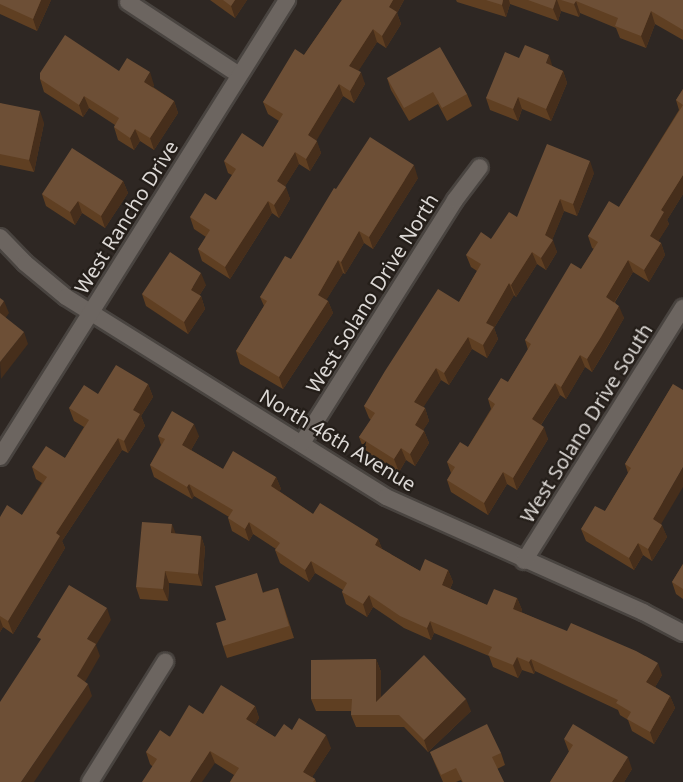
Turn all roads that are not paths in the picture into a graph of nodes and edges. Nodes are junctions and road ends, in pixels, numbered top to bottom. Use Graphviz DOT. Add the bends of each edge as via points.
graph roads {
  1 [pos="288,0"];
  2 [pos="128,3"];
  3 [pos="239,75"];
  4 [pos="480,167"];
  5 [pos="0,237"];
  6 [pos="683,308"];
  7 [pos="91,313"];
  8 [pos="302,443"];
  9 [pos="0,457"];
  10 [pos="524,561"];
  11 [pos="683,633"];
  12 [pos="165,662"];
  13 [pos="90,782"];
  1 -- 3 [label="street, West Rancho Drive"];
  2 -- 3 [label="street"];
  3 -- 7 [label="street, West Rancho Drive"];
  4 -- 8 [label="street, West Solano Drive North" via="455,200"];
  5 -- 7 [label="street, North 46th Avenue" via="25,263"];
  6 -- 10 [label="street, West Solano Drive South"];
  7 -- 8 [label="street, North 46th Avenue"];
  7 -- 9 [label="street, West Rancho Drive"];
  8 -- 10 [label="street, North 46th Avenue" via="386,497"];
  10 -- 11 [label="street, North 46th Avenue"];
  12 -- 13 [label="street"];
}
